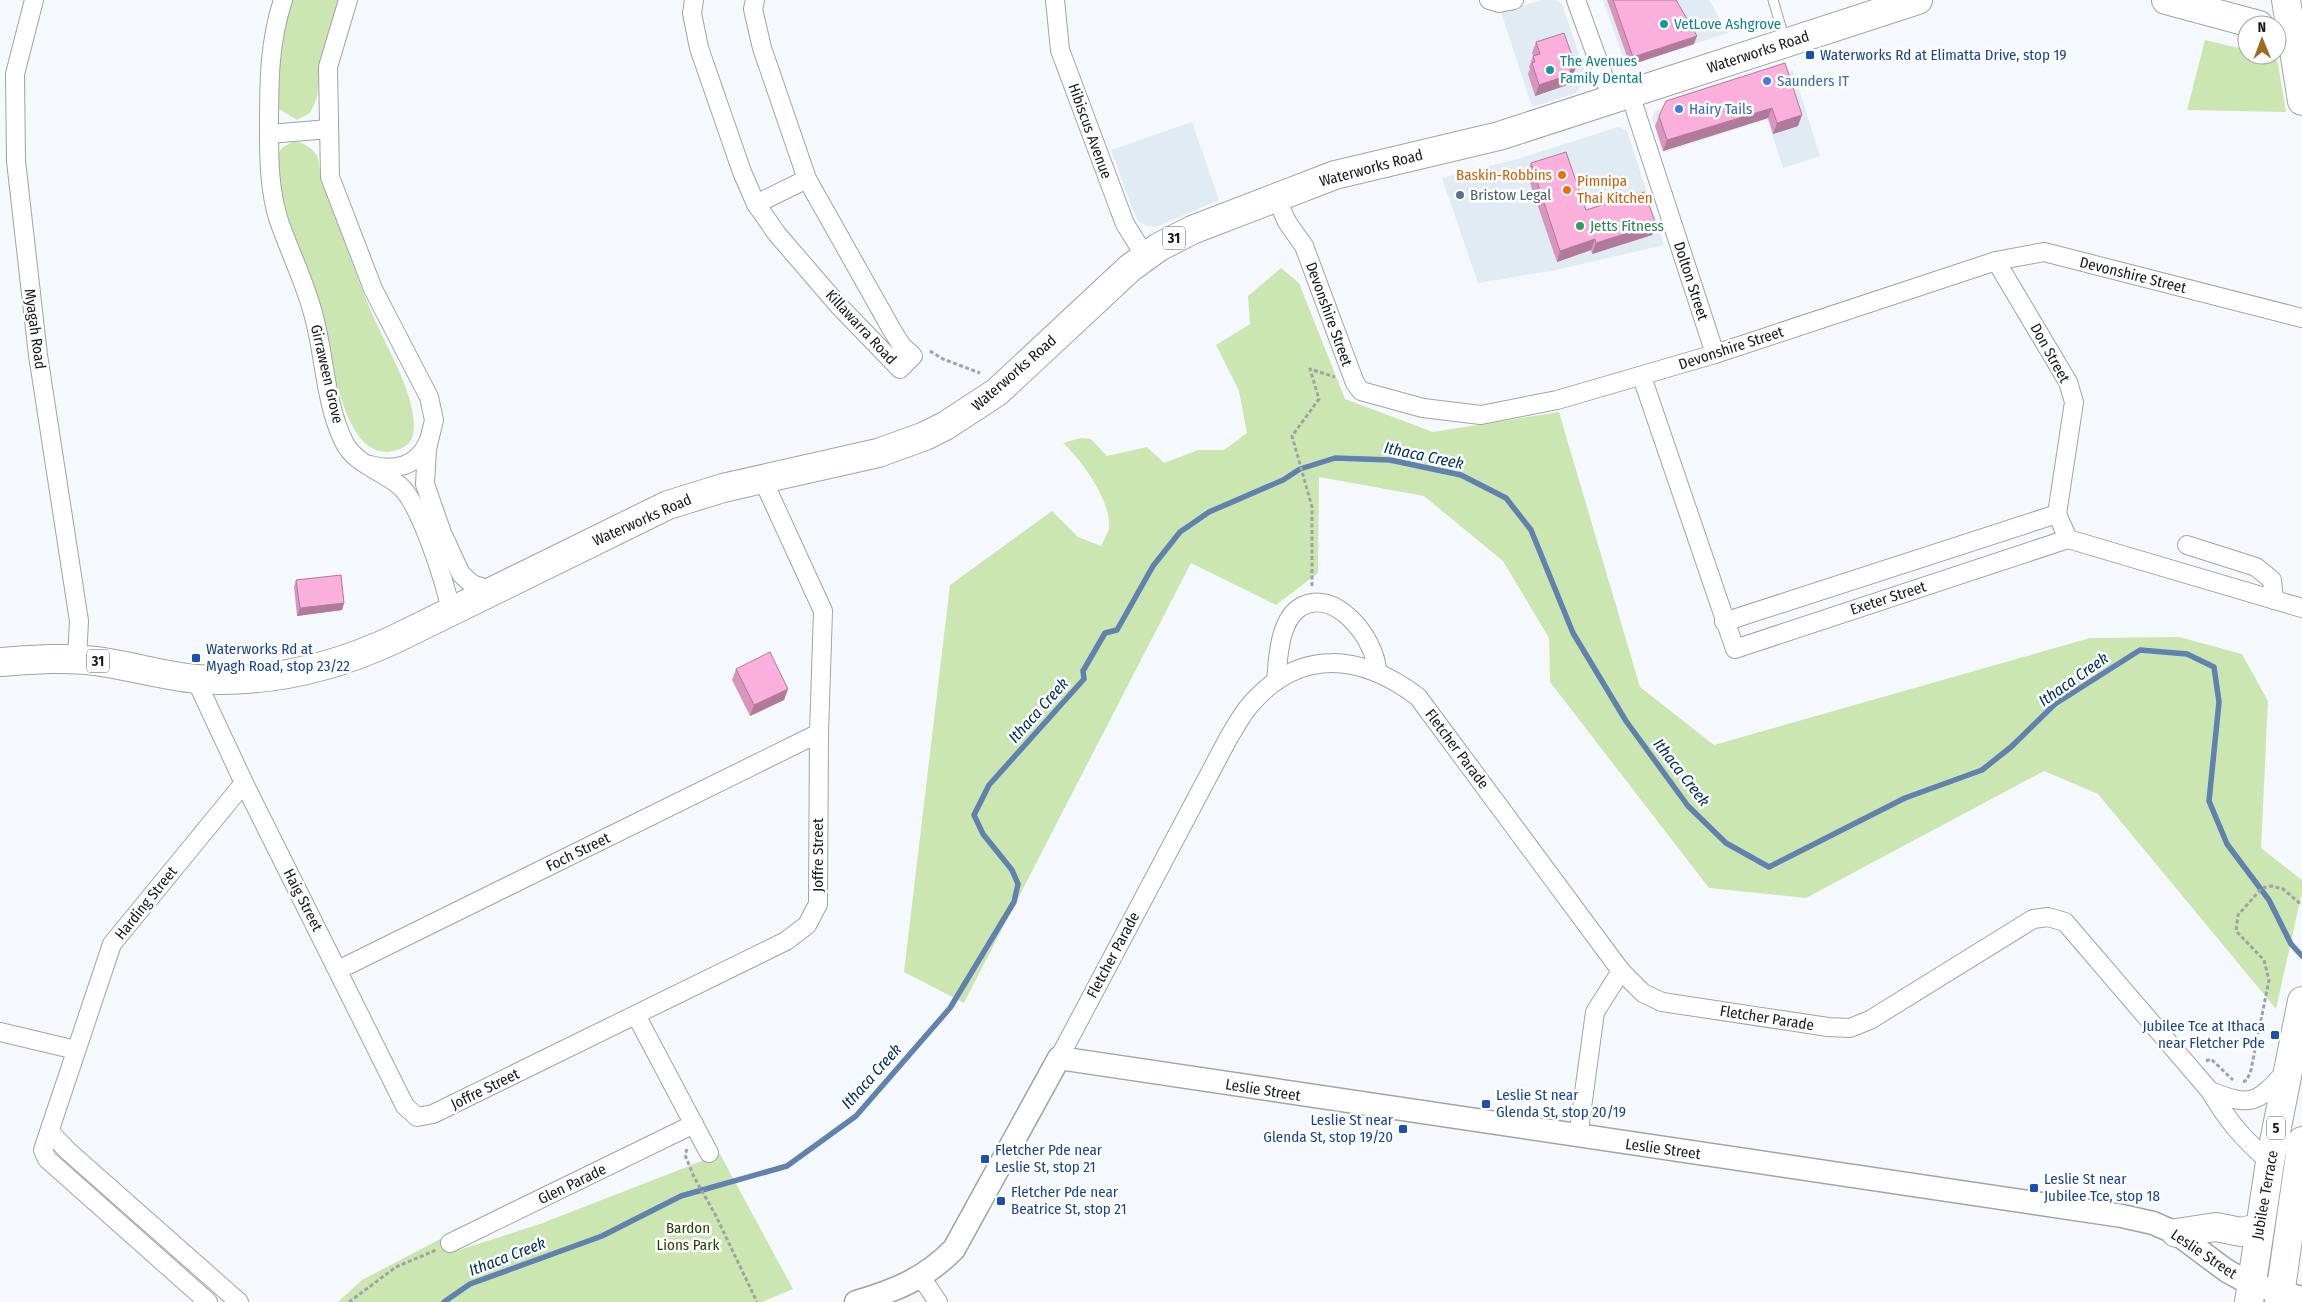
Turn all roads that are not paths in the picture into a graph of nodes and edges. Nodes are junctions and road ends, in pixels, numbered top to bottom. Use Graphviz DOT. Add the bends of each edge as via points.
graph roads {
  1 [pos="34,0"];
  2 [pos="283,0"];
  3 [pos="348,0"];
  4 [pos="694,0"];
  5 [pos="755,0"];
  6 [pos="1055,0"];
  7 [pos="1489,0"];
  8 [pos="1514,0"];
  9 [pos="1576,0"];
  10 [pos="1773,0"];
  11 [pos="1918,0"];
  12 [pos="2166,0"];
  13 [pos="2286,0"];
  14 [pos="2237,19"];
  15 [pos="2290,33"];
  16 [pos="1786,42"];
  17 [pos="1621,96"];
  18 [pos="2302,102"];
  19 [pos="329,129"];
  20 [pos="269,134"];
  21 [pos="807,179"];
  22 [pos="1276,197"];
  23 [pos="756,204"];
  24 [pos="1145,256"];
  25 [pos="1996,261"];
  26 [pos="876,302"];
  27 [pos="2302,318"];
  28 [pos="861,329"];
  29 [pos="1715,354"];
  30 [pos="1642,377"];
  31 [pos="430,437"];
  32 [pos="356,457"];
  33 [pos="763,480"];
  34 [pos="2057,514"];
  35 [pos="435,536"];
  36 [pos="2068,540"];
  37 [pos="2187,545"];
  38 [pos="492,591"];
  39 [pos="2274,600"];
  40 [pos="2302,608"];
  41 [pos="451,611"];
  42 [pos="1724,622"];
  43 [pos="77,659"];
  44 [pos="0,662"];
  45 [pos="1377,671"];
  46 [pos="195,678"];
  47 [pos="1276,681"];
  48 [pos="819,733"];
  49 [pos="244,783"];
  50 [pos="338,970"];
  51 [pos="1621,971"];
  52 [pos="2302,1001"];
  53 [pos="636,1015"];
  54 [pos="0,1032"];
  55 [pos="76,1050"];
  56 [pos="1059,1058"];
  57 [pos="2288,1068"];
  58 [pos="2210,1091"];
  59 [pos="417,1117"];
  60 [pos="694,1124"];
  61 [pos="51,1126"];
  62 [pos="1578,1137"];
  63 [pos="2302,1141"];
  64 [pos="709,1153"];
  65 [pos="2270,1162"];
  66 [pos="2258,1228"];
  67 [pos="2176,1233"];
  68 [pos="450,1244"];
  69 [pos="921,1277"];
  70 [pos="2250,1293"];
  71 [pos="2287,1298"];
  72 [pos="208,1302"];
  73 [pos="239,1302"];
  74 [pos="856,1302"];
  75 [pos="938,1302"];
  1 -- 43 [label="street, Myagah Road" via="15,74 16,161 38,355 79,621"];
  2 -- 20 [label="street, Girraween Grove" via="268,66"];
  3 -- 19 [label="street, Girraween Grove" via="328,67"];
  4 -- 23 [label="street, Killawarra Road" via="692,13 699,48"];
  5 -- 21 [label="street, Killawarra Road" via="753,9 762,48"];
  6 -- 24 [label="street, Hibiscus Avenue" via="1060,50 1121,214"];
  7 -- 8 [label="street" via="1499,3"];
  9 -- 17 [label="street, Dolton Street"];
  10 -- 16 [label="lane"];
  11 -- 16 [label="main road, Waterworks Road / 31" via="1866,12"];
  12 -- 14 [label="main road"];
  13 -- 15 [label="main road"];
  15 -- 18 [label="main road"];
  16 -- 17 [label="main road, Waterworks Road / 31"];
  17 -- 22 [label="main road, Waterworks Road / 31" via="1480,142 1356,169"];
  17 -- 29 [label="street, Dolton Street"];
  19 -- 20 [label="street"];
  19 -- 31 [label="street, Girraween Grove" via="330,177 373,289 429,397 434,415"];
  20 -- 32 [label="street, Girraween Grove" via="270,182 278,219 312,308 334,412 344,442"];
  21 -- 23 [label="street"];
  21 -- 26 [label="street, Killawarra Road"];
  22 -- 24 [label="main road, Waterworks Road / 31" via="1192,230"];
  22 -- 30 [label="street, Devonshire Street" via="1287,222 1304,246 1355,383 1361,391 1423,408 1481,415 1557,400"];
  23 -- 28 [label="street, Killawarra Road" via="777,234"];
  24 -- 33 [label="main road, Waterworks Road / 31" via="1015,376 964,415 925,436 878,453"];
  25 -- 27 [label="street, Devonshire Street" via="2044,252"];
  25 -- 29 [label="street, Devonshire Street"];
  25 -- 34 [label="street, Don Street" via="2068,382 2074,402"];
  26 -- 28 [label="street" via="873,317"];
  26 -- 28 [label="street, Killawarra Road" via="913,356 900,368"];
  29 -- 30 [label="street, Devonshire Street"];
  30 -- 42 [label="street, Exeter Street"];
  31 -- 32 [label="street" via="421,455 395,468 378,467"];
  31 -- 35 [label="street, Girraween Grove" via="425,484"];
  32 -- 35 [label="street, Girraween Grove" via="406,493"];
  33 -- 38 [label="main road, Waterworks Road / 31" via="668,505"];
  33 -- 48 [label="street, Joffre Street" via="823,611"];
  34 -- 36 [label="street"];
  34 -- 42 [label="street, Exeter Street"];
  35 -- 38 [label="street, Girraween Grove" via="463,577"];
  35 -- 41 [label="street, Girraween Grove"];
  36 -- 39 [label="street"];
  36 -- 42 [label="street, Exeter Street" via="1735,649"];
  37 -- 39 [label="street" via="2256,567 2272,580"];
  38 -- 41 [label="main road, Waterworks Road / 31"];
  39 -- 40 [label="street"];
  41 -- 46 [label="main road, Waterworks Road / 31" via="372,650 306,671 246,679"];
  43 -- 44 [label="main road, Waterworks Road / 31"];
  43 -- 46 [label="main road, Waterworks Road / 31"];
  45 -- 47 [label="street, Fletcher Parade" via="1345,663 1322,664 1298,669"];
  45 -- 47 [label="street" via="1370,642 1358,625 1329,606 1312,604 1300,608 1286,627"];
  45 -- 51 [label="street, Fletcher Parade" via="1418,697"];
  46 -- 49 [label="street, Haig Street"];
  47 -- 56 [label="street, Fletcher Parade" via="1250,705 1229,737"];
  48 -- 50 [label="street, Foch Street"];
  48 -- 53 [label="street, Joffre Street" via="818,904 807,925 786,941"];
  49 -- 50 [label="street, Haig Street"];
  49 -- 55 [label="street, Harding Street" via="112,944"];
  50 -- 59 [label="street, Haig Street" via="405,1106"];
  51 -- 58 [label="street, Fletcher Parade" via="1643,993 1662,1002 1850,1028 1870,1020 2033,918 2048,917 2065,922"];
  51 -- 62 [label="street" via="1595,1012"];
  52 -- 57 [label="main road, Jubilee Terrace / 5"];
  53 -- 59 [label="street, Joffre Street" via="433,1114"];
  53 -- 60 [label="street"];
  54 -- 55 [label="street"];
  55 -- 61 [label="street, Harding Street"];
  56 -- 62 [label="street, Leslie Street"];
  56 -- 69 [label="street, Fletcher Parade" via="954,1249 938,1266"];
  57 -- 58 [label="street, Fletcher Parade" via="2258,1098 2238,1102"];
  57 -- 65 [label="main road, Jubilee Terrace / 5"];
  58 -- 65 [label="street, Fletcher Parade" via="2227,1120"];
  60 -- 64 [label="street"];
  60 -- 68 [label="street, Glen Parade"];
  61 -- 72 [label="street, Harding Street" via="43,1152 47,1159"];
  61 -- 73 [label="street" via="51,1133 68,1151"];
  62 -- 67 [label="street, Leslie Street" via="2122,1216 2153,1223"];
  63 -- 71 [label="main road, Jubilee Terrace / 5"];
  65 -- 66 [label="main road, Jubilee Terrace / 5"];
  66 -- 67 [label="main road" via="2241,1232 2216,1227"];
  66 -- 70 [label="main road, Jubilee Terrace / 5"];
  67 -- 70 [label="street, Leslie Street" via="2227,1271"];
  69 -- 74 [label="street, Fletcher Parade" via="886,1294"];
  69 -- 75 [label="street"];
  70 -- 71 [label="street, Leslie Street"];
}
